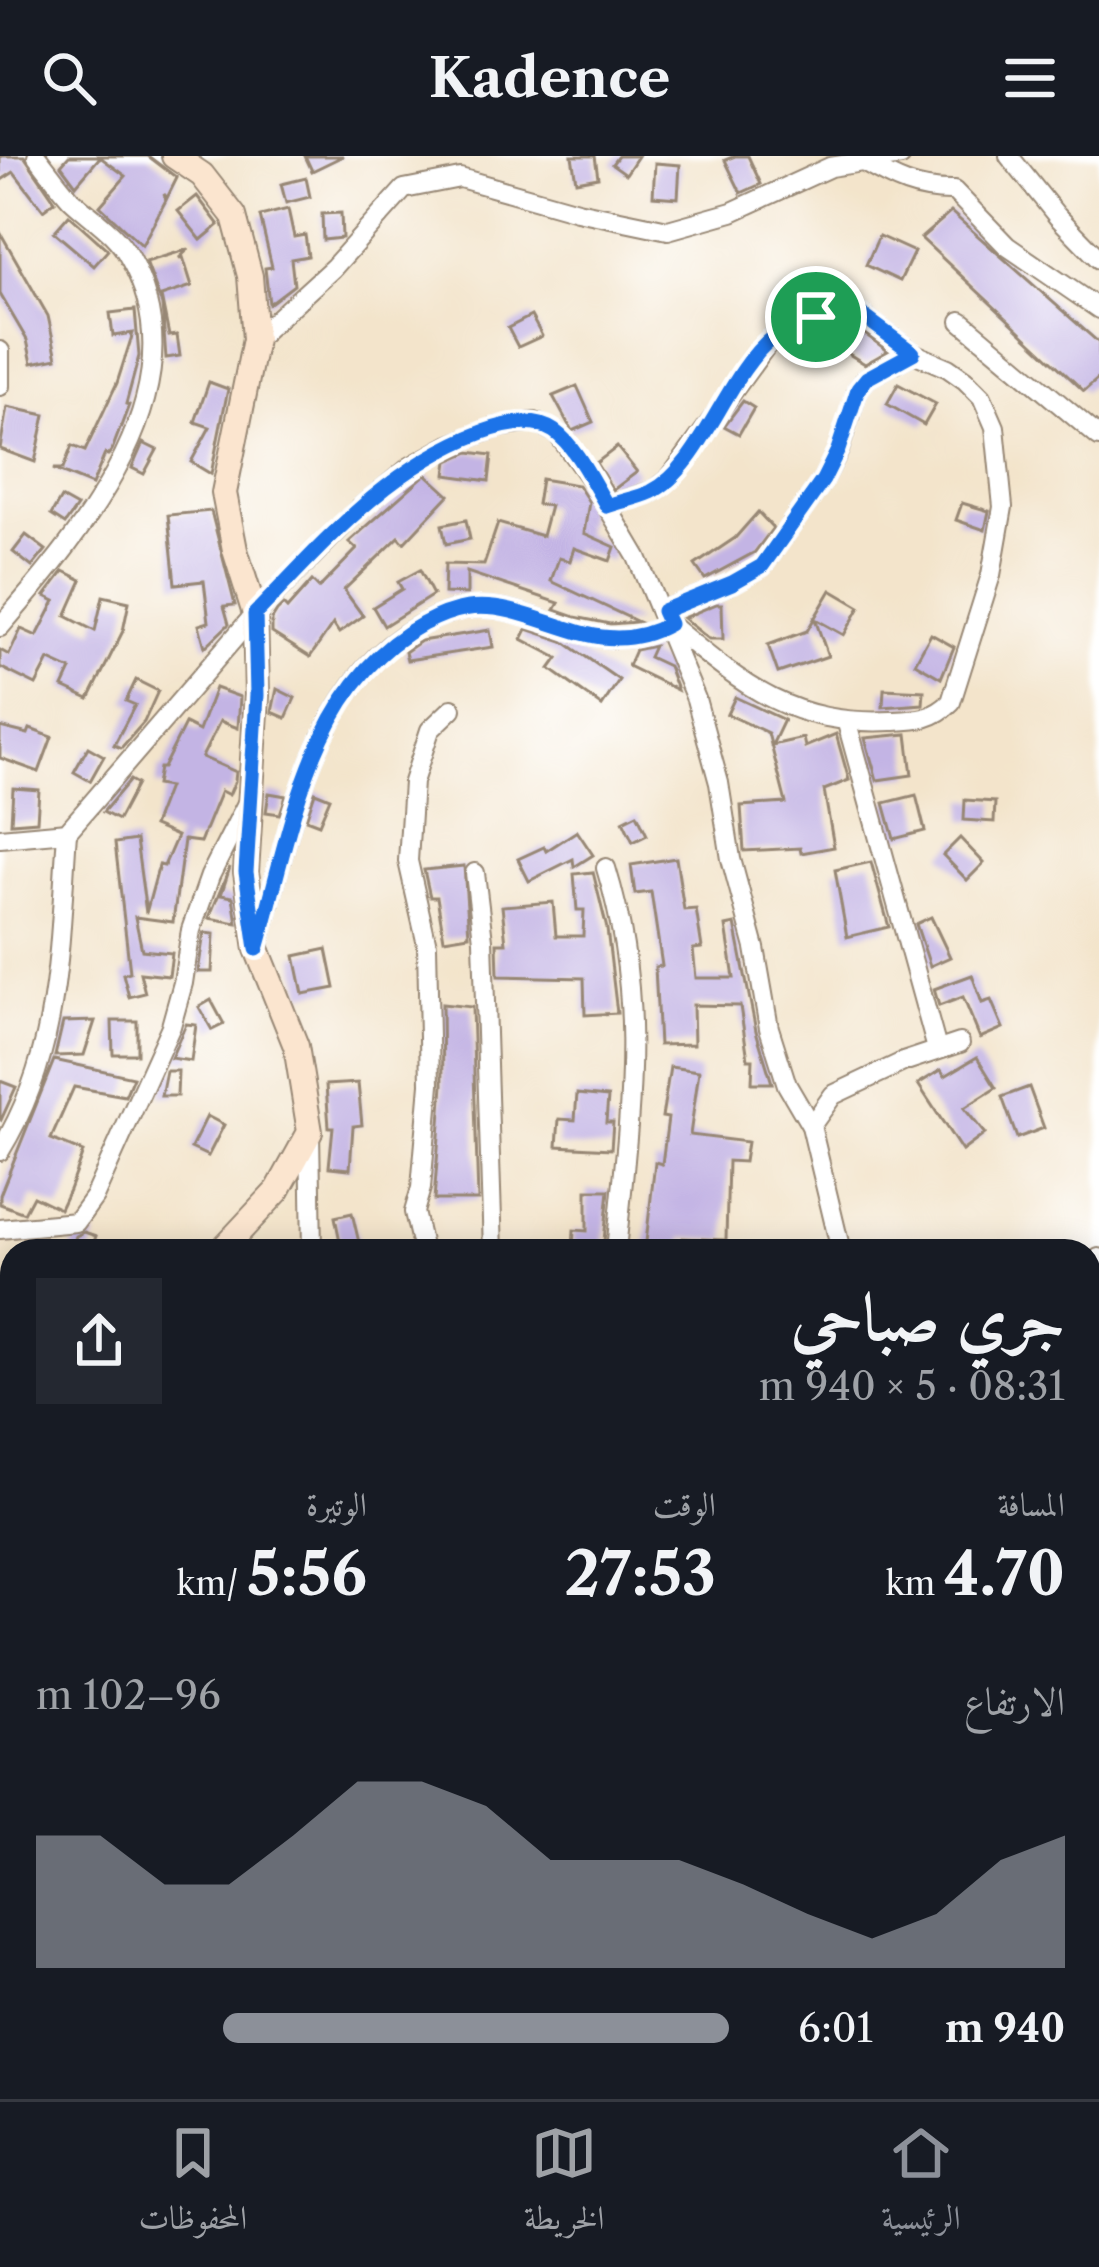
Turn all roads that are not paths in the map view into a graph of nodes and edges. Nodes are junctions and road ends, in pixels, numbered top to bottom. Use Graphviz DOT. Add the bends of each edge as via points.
graph roads {
  1 [pos="37,156"];
  2 [pos="174,156"];
  3 [pos="901,156"];
  4 [pos="1009,156"];
  5 [pos="863,162"];
  6 [pos="1099,259"];
  7 [pos="1099,309"];
  8 [pos="961,321"];
  9 [pos="255,339"];
  10 [pos="0,351"];
  11 [pos="913,353"];
  12 [pos="0,386"];
  13 [pos="1099,436"];
  14 [pos="607,506"];
  15 [pos="255,614"];
  16 [pos="666,618"];
  17 [pos="0,627"];
  18 [pos="452,709"];
  19 [pos="848,723"];
  20 [pos="250,799"];
  21 [pos="67,832"];
  22 [pos="0,838"];
  23 [pos="605,868"];
  24 [pos="475,873"];
  25 [pos="257,949"];
  26 [pos="960,1043"];
  27 [pos="937,1049"];
  28 [pos="812,1126"];
  29 [pos="310,1132"];
  30 [pos="0,1151"];
  31 [pos="0,1229"];
  32 [pos="232,1239"];
  33 [pos="312,1239"];
  34 [pos="420,1239"];
  35 [pos="493,1239"];
  36 [pos="617,1239"];
  37 [pos="838,1239"];
  1 -- 17 [label="street" via="127,251 146,290 155,340 151,384 111,477"];
  2 -- 9 [label="main road" via="202,175 234,216"];
  3 -- 5 [label="street"];
  4 -- 6 [label="street"];
  5 -- 7 [label="street" via="928,192 954,191 1007,246"];
  5 -- 9 [label="street" via="830,167 732,212 668,230 460,178 404,189"];
  8 -- 13 [label="street"];
  9 -- 15 [label="main road" via="224,494"];
  10 -- 12 [label="street"];
  11 -- 14 [label="street" via="840,307 772,338 669,479"];
  11 -- 16 [label="street" via="858,389 823,480 762,566"];
  11 -- 19 [label="street" via="948,368 989,408 1003,507 951,702 936,717"];
  14 -- 15 [label="street" via="557,433 535,422 498,427 410,467"];
  14 -- 16 [label="street"];
  15 -- 20 [label="main road"];
  15 -- 21 [label="street"];
  16 -- 19 [label="street" via="748,688"];
  16 -- 25 [label="street" via="647,637 609,640 470,605 378,654 316,748"];
  16 -- 28 [label="street" via="719,783 769,1028 787,1084"];
  18 -- 34 [label="street" via="430,730 413,782 408,861 427,945 430,1084 414,1212"];
  19 -- 27 [label="street"];
  20 -- 25 [label="main road" via="246,872"];
  20 -- 31 [label="street" via="210,876 171,1025 94,1197 76,1222"];
  21 -- 22 [label="street"];
  21 -- 30 [label="street" via="53,1013 30,1094"];
  23 -- 36 [label="street" via="622,923 634,1060"];
  24 -- 35 [label="street"];
  25 -- 29 [label="main road" via="296,1046"];
  26 -- 27 [label="street"];
  27 -- 28 [label="street" via="832,1095"];
  28 -- 37 [label="street"];
  29 -- 32 [label="main road" via="278,1190"];
  29 -- 33 [label="street"];
}
